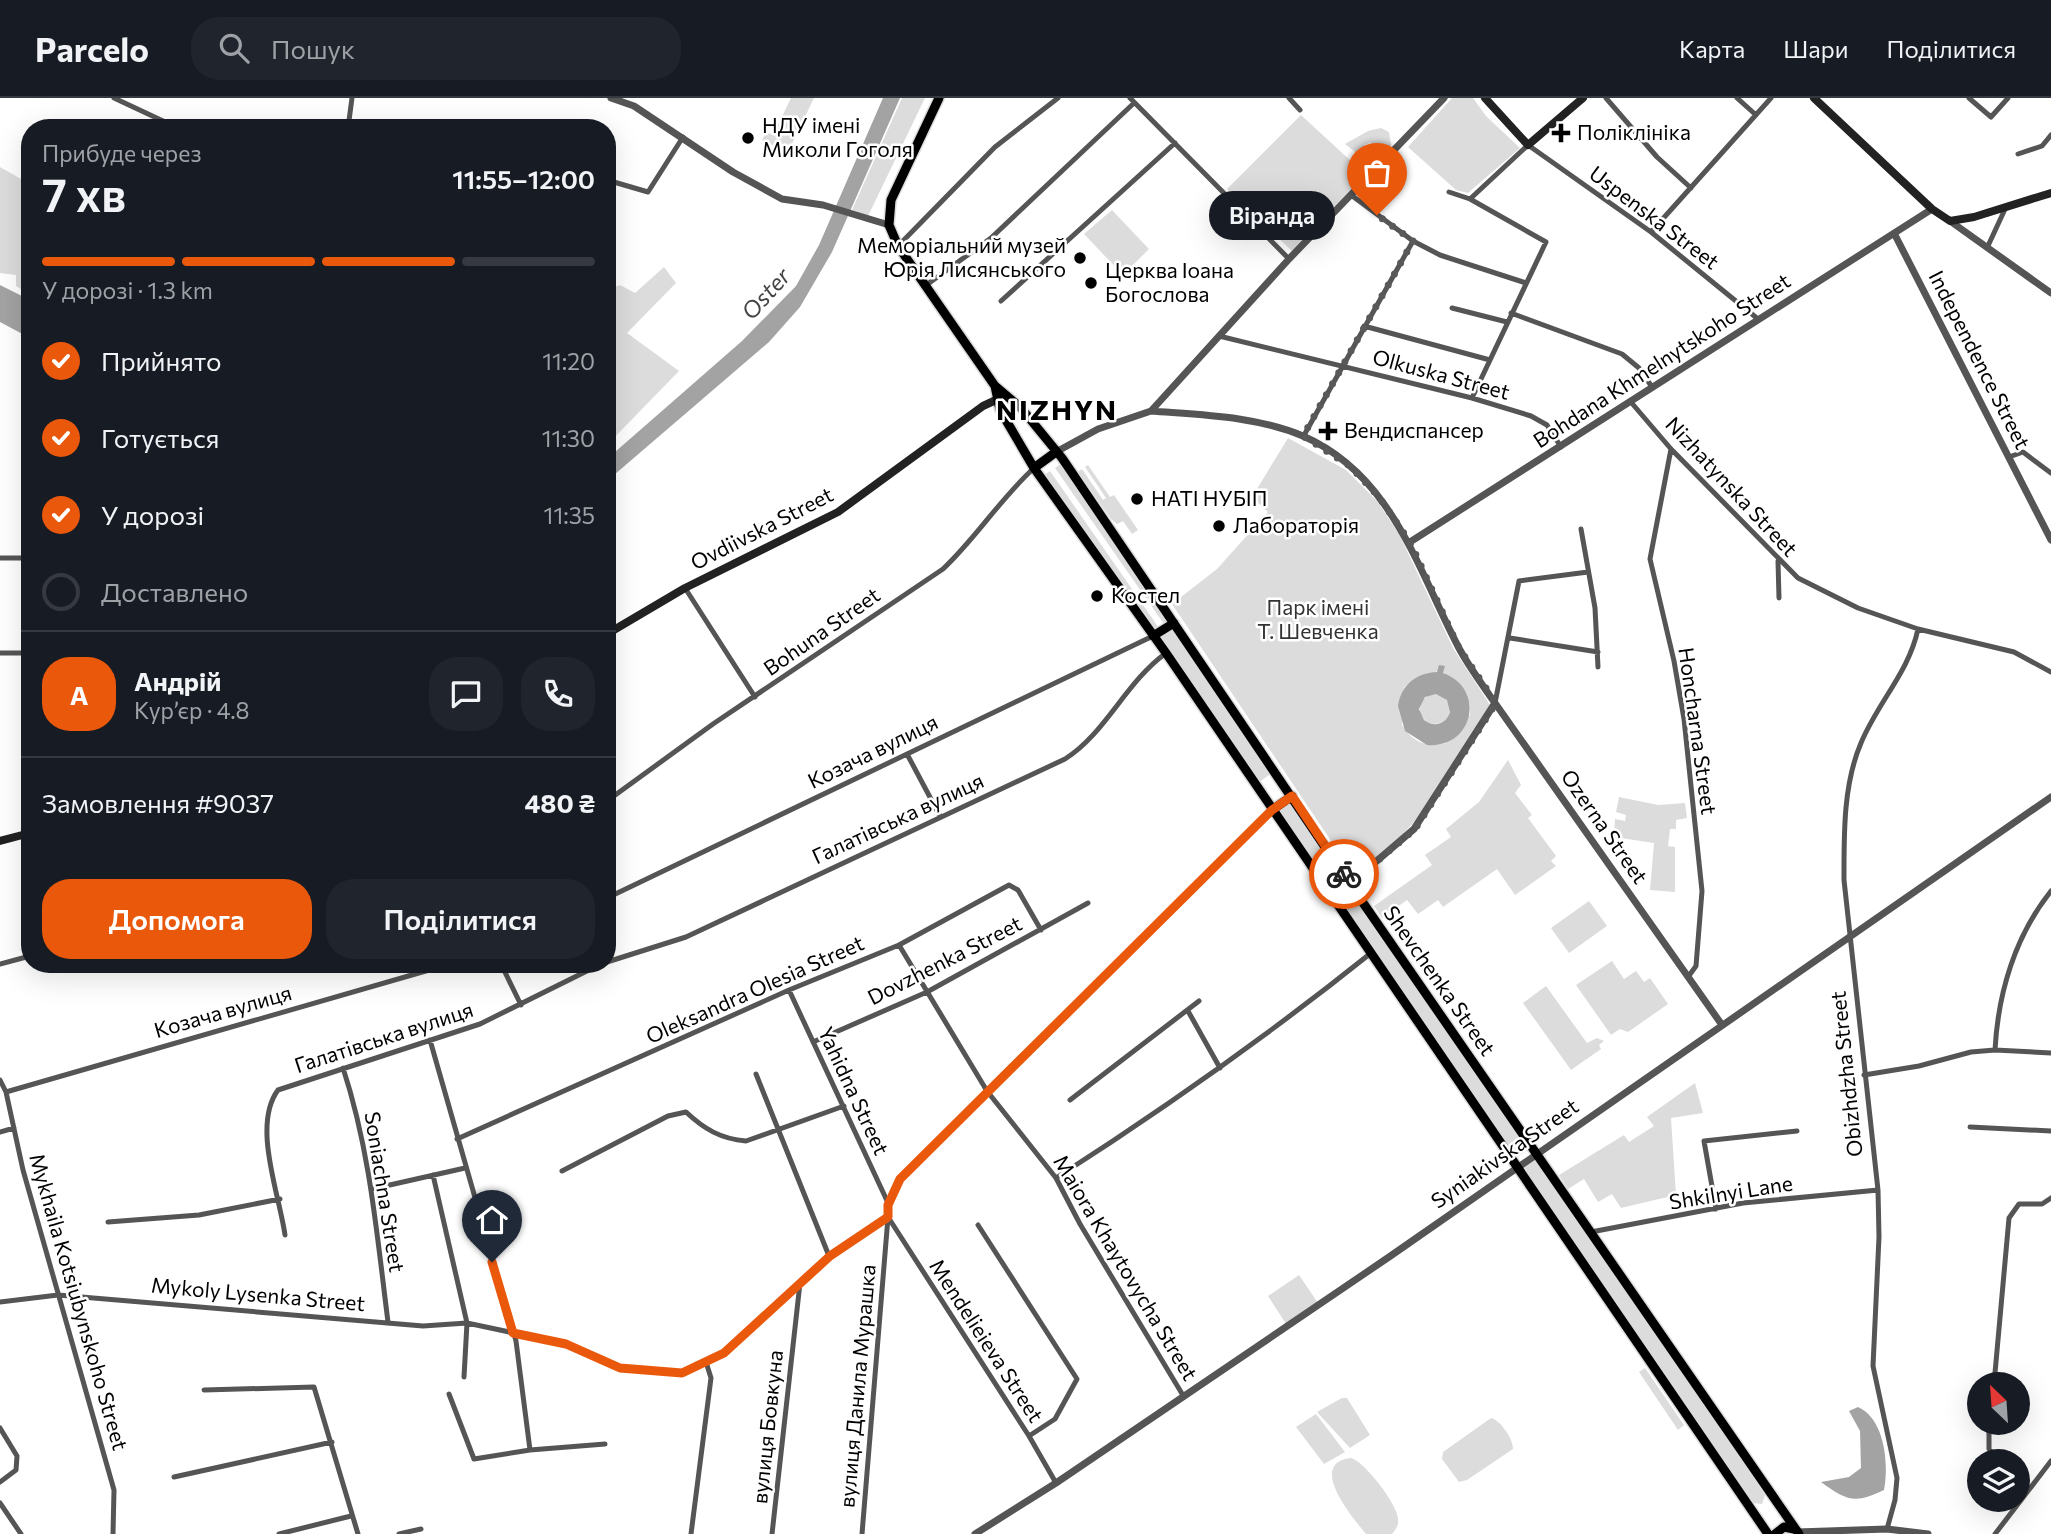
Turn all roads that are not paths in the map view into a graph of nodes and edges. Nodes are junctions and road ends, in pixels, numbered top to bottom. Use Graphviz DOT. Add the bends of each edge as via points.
graph roads {
  1 [pos="114,98"];
  2 [pos="352,98"];
  3 [pos="611,98"];
  4 [pos="939,98"];
  5 [pos="1058,98"];
  6 [pos="1289,98"];
  7 [pos="1444,98"];
  8 [pos="1485,98"];
  9 [pos="1583,98"];
  10 [pos="1606,98"];
  11 [pos="1737,98"];
  12 [pos="1771,98"];
  13 [pos="1814,98"];
  14 [pos="1969,98"];
  15 [pos="2008,98"];
  16 [pos="1132,100"];
  17 [pos="1300,110"];
  18 [pos="1756,115"];
  19 [pos="159,119"];
  20 [pos="349,119"];
  21 [pos="2051,135"];
  22 [pos="683,137"];
  23 [pos="1175,143"];
  24 [pos="1528,145"];
  25 [pos="2018,154"];
  26 [pos="616,183"];
  27 [pos="1691,188"];
  28 [pos="1449,192"];
  29 [pos="2051,192"];
  30 [pos="1351,195"];
  31 [pos="1470,199"];
  32 [pos="2006,206"];
  33 [pos="1932,209"];
  34 [pos="1950,220"];
  35 [pos="889,225"];
  36 [pos="1651,232"];
  37 [pos="1894,233"];
  38 [pos="1413,241"];
  39 [pos="896,243"];
  40 [pos="1987,248"];
  41 [pos="1289,259"];
  42 [pos="1526,283"];
  43 [pos="925,286"];
  44 [pos="2051,293"];
  45 [pos="1001,301"];
  46 [pos="1452,308"];
  47 [pos="1511,313"];
  48 [pos="1758,319"];
  49 [pos="1507,322"];
  50 [pos="1364,326"];
  51 [pos="1219,336"];
  52 [pos="1490,360"];
  53 [pos="1343,366"];
  54 [pos="995,386"];
  55 [pos="1652,387"];
  56 [pos="1006,394"];
  57 [pos="1472,398"];
  58 [pos="996,400"];
  59 [pos="1630,401"];
  60 [pos="1151,411"];
  61 [pos="1303,436"];
  62 [pos="1561,447"];
  63 [pos="1671,449"];
  64 [pos="1056,452"];
  65 [pos="2009,457"];
  66 [pos="1034,468"];
  67 [pos="2051,473"];
  68 [pos="1581,529"];
  69 [pos="2051,540"];
  70 [pos="1410,542"];
  71 [pos="0,558"];
  72 [pos="21,558"];
  73 [pos="1778,561"];
  74 [pos="1588,572"];
  75 [pos="685,589"];
  76 [pos="1779,598"];
  77 [pos="1174,623"];
  78 [pos="616,629"];
  79 [pos="1918,629"];
  80 [pos="1153,636"];
  81 [pos="1510,638"];
  82 [pos="0,653"];
  83 [pos="21,653"];
  84 [pos="1166,653"];
  85 [pos="1598,653"];
  86 [pos="1598,667"];
  87 [pos="2051,672"];
  88 [pos="755,697"];
  89 [pos="1496,703"];
  90 [pos="907,754"];
  91 [pos="616,795"];
  92 [pos="1292,796"];
  93 [pos="2051,797"];
  94 [pos="1272,810"];
  95 [pos="940,816"];
  96 [pos="21,835"];
  97 [pos="0,841"];
  98 [pos="1350,884"];
  99 [pos="2051,891"];
  100 [pos="616,894"];
  101 [pos="1088,903"];
  102 [pos="1041,930"];
  103 [pos="1850,937"];
  104 [pos="900,945"];
  105 [pos="1371,953"];
  106 [pos="21,958"];
  107 [pos="616,959"];
  108 [pos="0,964"];
  109 [pos="419,973"];
  110 [pos="505,973"];
  111 [pos="583,973"];
  112 [pos="1688,977"];
  113 [pos="789,990"];
  114 [pos="927,992"];
  115 [pos="1199,1001"];
  116 [pos="521,1005"];
  117 [pos="1188,1011"];
  118 [pos="1722,1025"];
  119 [pos="430,1040"];
  120 [pos="813,1042"];
  121 [pos="1995,1050"];
  122 [pos="2051,1053"];
  123 [pos="343,1068"];
  124 [pos="1220,1068"];
  125 [pos="756,1074"];
  126 [pos="1864,1074"];
  127 [pos="0,1080"];
  128 [pos="987,1091"];
  129 [pos="6,1092"];
  130 [pos="1070,1100"];
  131 [pos="844,1106"];
  132 [pos="1970,1127"];
  133 [pos="14,1128"];
  134 [pos="779,1131"];
  135 [pos="1797,1131"];
  136 [pos="2051,1131"];
  137 [pos="0,1132"];
  138 [pos="457,1139"];
  139 [pos="1536,1153"];
  140 [pos="1517,1167"];
  141 [pos="465,1168"];
  142 [pos="562,1171"];
  143 [pos="433,1175"];
  144 [pos="1056,1178"];
  145 [pos="372,1189"];
  146 [pos="1878,1190"];
  147 [pos="2051,1198"];
  148 [pos="280,1199"];
  149 [pos="888,1205"];
  150 [pos="1716,1209"];
  151 [pos="888,1217"];
  152 [pos="108,1222"];
  153 [pos="978,1225"];
  154 [pos="1589,1232"];
  155 [pos="285,1235"];
  156 [pos="830,1256"];
  157 [pos="800,1283"];
  158 [pos="58,1295"];
  159 [pos="0,1301"];
  160 [pos="388,1322"];
  161 [pos="467,1323"];
  162 [pos="513,1333"];
  163 [pos="706,1362"];
  164 [pos="1995,1372"];
  165 [pos="464,1377"];
  166 [pos="204,1390"];
  167 [pos="449,1394"];
  168 [pos="1184,1397"];
  169 [pos="0,1428"];
  170 [pos="1029,1436"];
  171 [pos="331,1442"];
  172 [pos="605,1444"];
  173 [pos="530,1450"];
  174 [pos="2051,1461"];
  175 [pos="174,1477"];
  176 [pos="0,1482"];
  177 [pos="1056,1483"];
  178 [pos="2030,1488"];
  179 [pos="0,1503"];
  180 [pos="2012,1512"];
  181 [pos="351,1516"];
  182 [pos="421,1529"];
  183 [pos="1887,1529"];
  184 [pos="1797,1531"];
  185 [pos="21,1534"];
  186 [pos="113,1534"];
  187 [pos="279,1534"];
  188 [pos="358,1534"];
  189 [pos="399,1534"];
  190 [pos="691,1534"];
  191 [pos="772,1534"];
  192 [pos="862,1534"];
  193 [pos="975,1534"];
  194 [pos="1768,1534"];
  195 [pos="1775,1534"];
  196 [pos="1822,1534"];
  197 [pos="1928,1534"];
  198 [pos="1995,1534"];
  1 -- 19 [label="street"];
  2 -- 20 [label="street"];
  3 -- 22 [label="street" via="626,102"];
  4 -- 35 [label="main road" via="891,200"];
  5 -- 39 [label="street" via="995,147"];
  6 -- 17 [label="street"];
  7 -- 30 [label="street"];
  8 -- 24 [label="main road"];
  9 -- 24 [label="main road"];
  10 -- 27 [label="street"];
  11 -- 18 [label="street"];
  12 -- 18 [label="street"];
  13 -- 33 [label="main road"];
  14 -- 15 [label="street" via="1992,117"];
  16 -- 23 [label="street"];
  16 -- 43 [label="street" via="991,238"];
  18 -- 27 [label="street"];
  21 -- 25 [label="street" via="2042,146"];
  22 -- 26 [label="street" via="648,192"];
  22 -- 35 [label="street" via="782,199 823,205"];
  23 -- 41 [label="street"];
  23 -- 45 [label="street"];
  24 -- 31 [label="street"];
  24 -- 36 [label="street, Uspenska Street"];
  27 -- 36 [label="street"];
  28 -- 31 [label="street"];
  29 -- 32 [label="main road"];
  30 -- 38 [label="street"];
  30 -- 41 [label="street"];
  31 -- 42 [label="street" via="1546,242"];
  32 -- 34 [label="main road"];
  32 -- 40 [label="street"];
  33 -- 34 [label="main road"];
  33 -- 37 [label="street, Bohdana Khmelnytskoho Street"];
  34 -- 40 [label="street"];
  35 -- 39 [label="main road"];
  36 -- 48 [label="street, Uspenska Street"];
  37 -- 48 [label="street, Bohdana Khmelnytskoho Street"];
  37 -- 65 [label="street, Independence Street"];
  38 -- 42 [label="street" via="1449,259"];
  38 -- 50 [label="street"];
  39 -- 43 [label="main road"];
  40 -- 44 [label="street"];
  41 -- 51 [label="street"];
  42 -- 47 [label="street"];
  43 -- 54 [label="main road"];
  46 -- 49 [label="street"];
  47 -- 49 [label="street"];
  47 -- 55 [label="street" via="1622,354"];
  48 -- 55 [label="street, Bohdana Khmelnytskoho Street"];
  49 -- 52 [label="street"];
  50 -- 52 [label="street"];
  50 -- 53 [label="street"];
  51 -- 53 [label="street, Olkuska Street"];
  51 -- 60 [label="street"];
  52 -- 57 [label="street"];
  53 -- 57 [label="street, Olkuska Street"];
  53 -- 61 [label="street"];
  54 -- 56 [label="main road, Shevchenka Street"];
  54 -- 58 [label="main road"];
  55 -- 59 [label="street, Bohdana Khmelnytskoho Street"];
  56 -- 58 [label="main road"];
  56 -- 64 [label="main road, Shevchenka Street"];
  57 -- 62 [label="street, Olkuska Street" via="1538,419"];
  58 -- 66 [label="main road, Shevchenka Street"];
  58 -- 75 [label="main road, Ovdiivska Street" via="832,516"];
  59 -- 62 [label="street, Bohdana Khmelnytskoho Street"];
  59 -- 63 [label="street, Nizhatynska Street"];
  60 -- 61 [label="street, Ozerna Street" via="1232,417"];
  60 -- 64 [label="street" via="1098,429"];
  61 -- 70 [label="street, Ozerna Street" via="1359,473"];
  62 -- 70 [label="street, Bohdana Khmelnytskoho Street"];
  63 -- 73 [label="street, Nizhatynska Street"];
  63 -- 112 [label="street, Honcharna Street" via="1650,549 1680,694 1701,879 1696,966"];
  64 -- 66 [label="main road"];
  64 -- 77 [label="main road, Shevchenka Street"];
  65 -- 67 [label="street" via="2023,452"];
  65 -- 69 [label="street, Independence Street"];
  66 -- 80 [label="main road, Shevchenka Street"];
  66 -- 88 [label="street, Bohuna Street" via="943,569"];
  68 -- 74 [label="street"];
  70 -- 89 [label="street, Ozerna Street" via="1459,648"];
  71 -- 72 [label="street"];
  73 -- 76 [label="street"];
  73 -- 79 [label="street, Nizhatynska Street" via="1827,595"];
  74 -- 81 [label="street" via="1519,581"];
  74 -- 85 [label="street"];
  75 -- 78 [label="main road, Ovdiivska Street"];
  75 -- 88 [label="street"];
  77 -- 80 [label="main road"];
  77 -- 92 [label="main road, Shevchenka Street"];
  79 -- 87 [label="street, Nizhatynska Street" via="2014,652"];
  79 -- 103 [label="street, Obizhdzha Street" via="1904,670 1860,745 1847,802 1844,880"];
  80 -- 84 [label="main road, Shevchenka Street"];
  80 -- 90 [label="street, Козача вулиця"];
  81 -- 85 [label="street"];
  81 -- 89 [label="street"];
  82 -- 83 [label="street"];
  84 -- 94 [label="main road, Shevchenka Street"];
  84 -- 95 [label="street, Галатівська вулиця" via="1137,678 1071,755"];
  85 -- 86 [label="street"];
  88 -- 91 [label="street, Bohuna Street"];
  89 -- 98 [label="street" via="1415,829"];
  89 -- 112 [label="street, Ozerna Street"];
  90 -- 95 [label="street"];
  90 -- 100 [label="street, Козача вулиця"];
  92 -- 94 [label="main road"];
  92 -- 98 [label="main road, Shevchenka Street"];
  93 -- 103 [label="street, Syniakivska Street"];
  94 -- 105 [label="main road, Shevchenka Street"];
  94 -- 128 [label="street, вулиця Данила Мурашка"];
  95 -- 107 [label="street, Галатівська вулиця" via="686,937"];
  96 -- 97 [label="main road"];
  98 -- 139 [label="main road, Shevchenka Street"];
  99 -- 121 [label="street" via="2009,970 1997,1008"];
  101 -- 102 [label="street, Dovzhenka Street"];
  102 -- 104 [label="street, Oleksandra Olesia Street" via="1018,890 1009,885"];
  102 -- 114 [label="street, Dovzhenka Street"];
  103 -- 118 [label="street, Syniakivska Street"];
  103 -- 126 [label="street, Obizhdzha Street"];
  104 -- 113 [label="street, Oleksandra Olesia Street"];
  104 -- 114 [label="street, Maiora Khaytovycha Street"];
  105 -- 124 [label="street"];
  105 -- 140 [label="main road, Shevchenka Street"];
  106 -- 108 [label="street"];
  109 -- 129 [label="street, Козача вулиця"];
  110 -- 116 [label="street"];
  111 -- 116 [label="street, Галатівська вулиця"];
  112 -- 118 [label="street, Ozerna Street"];
  113 -- 120 [label="street, Yahidna Street"];
  113 -- 138 [label="street, Oleksandra Olesia Street"];
  114 -- 120 [label="street, Dovzhenka Street"];
  114 -- 128 [label="street, Maiora Khaytovycha Street"];
  115 -- 117 [label="street"];
  116 -- 119 [label="street, Галатівська вулиця"];
  117 -- 124 [label="street"];
  117 -- 130 [label="street"];
  118 -- 139 [label="street, Syniakivska Street"];
  119 -- 123 [label="street, Галатівська вулиця"];
  119 -- 138 [label="street"];
  120 -- 131 [label="street, Yahidna Street"];
  121 -- 122 [label="street"];
  121 -- 126 [label="street"];
  123 -- 145 [label="street, Soniachna Street" via="358,1114"];
  123 -- 148 [label="street, Галатівська вулиця" via="278,1090 271,1100 265,1129"];
  124 -- 144 [label="street"];
  125 -- 134 [label="street"];
  126 -- 146 [label="street, Obizhdzha Street"];
  127 -- 129 [label="street, Mykhaila Kotsiubynskoho Street"];
  128 -- 144 [label="street, Maiora Khaytovycha Street"];
  128 -- 149 [label="street, вулиця Данила Мурашка" via="900,1179"];
  129 -- 133 [label="street, Mykhaila Kotsiubynskoho Street"];
  131 -- 134 [label="street"];
  131 -- 149 [label="street, Yahidna Street"];
  132 -- 136 [label="street"];
  133 -- 137 [label="street"];
  133 -- 158 [label="street, Mykhaila Kotsiubynskoho Street"];
  134 -- 142 [label="street" via="746,1141 729,1140 704,1128 686,1112 668,1116"];
  134 -- 156 [label="street"];
  135 -- 150 [label="street" via="1704,1141"];
  138 -- 141 [label="street"];
  139 -- 140 [label="street, Syniakivska Street"];
  139 -- 154 [label="main road, Shevchenka Street"];
  140 -- 168 [label="street, Syniakivska Street"];
  140 -- 194 [label="main road, Shevchenka Street"];
  141 -- 143 [label="street"];
  141 -- 162 [label="street"];
  143 -- 145 [label="street"];
  143 -- 161 [label="street"];
  144 -- 168 [label="street, Maiora Khaytovycha Street"];
  145 -- 160 [label="street, Soniachna Street"];
  146 -- 150 [label="street, Shkilnyi Lane"];
  146 -- 183 [label="street, Obizhdzha Street" via="1873,1366 1897,1478"];
  147 -- 164 [label="street" via="2020,1204 2009,1218"];
  148 -- 152 [label="street" via="199,1215"];
  148 -- 155 [label="street, Галатівська вулиця"];
  149 -- 151 [label="street, вулиця Данила Мурашка"];
  150 -- 154 [label="street, Shkilnyi Lane"];
  151 -- 156 [label="street, Mykoly Lysenka Street"];
  151 -- 170 [label="street, Mendelieieva Street"];
  151 -- 192 [label="street, вулиця Данила Мурашка"];
  153 -- 170 [label="street" via="1077,1379 1055,1419"];
  154 -- 184 [label="main road, Shevchenka Street"];
  156 -- 157 [label="street, Mykoly Lysenka Street"];
  157 -- 163 [label="street, Mykoly Lysenka Street" via="724,1353"];
  157 -- 191 [label="street, вулиця Бовкуна"];
  158 -- 159 [label="street, Mykoly Lysenka Street"];
  158 -- 160 [label="street, Mykoly Lysenka Street"];
  158 -- 186 [label="street, Mykhaila Kotsiubynskoho Street" via="114,1490"];
  160 -- 161 [label="street, Mykoly Lysenka Street"];
  161 -- 162 [label="street, Mykoly Lysenka Street"];
  161 -- 165 [label="street"];
  162 -- 163 [label="street, Mykoly Lysenka Street" via="566,1344 620,1368 682,1373"];
  162 -- 173 [label="street"];
  163 -- 190 [label="street" via="711,1378"];
  166 -- 171 [label="street" via="314,1387"];
  167 -- 173 [label="street" via="474,1459"];
  168 -- 177 [label="street, Syniakivska Street"];
  169 -- 176 [label="street" via="17,1463 16,1470"];
  170 -- 177 [label="street, Mendelieieva Street"];
  171 -- 175 [label="street"];
  171 -- 181 [label="street"];
  172 -- 173 [label="street"];
  174 -- 178 [label="street"];
  177 -- 193 [label="street, Syniakivska Street"];
  179 -- 185 [label="street"];
  180 -- 198 [label="street"];
  181 -- 187 [label="street"];
  181 -- 188 [label="street"];
  182 -- 189 [label="street"];
  183 -- 196 [label="street"];
  183 -- 197 [label="street"];
  184 -- 195 [label="main road" via="1784,1527"];
  184 -- 196 [label="street"];
}
